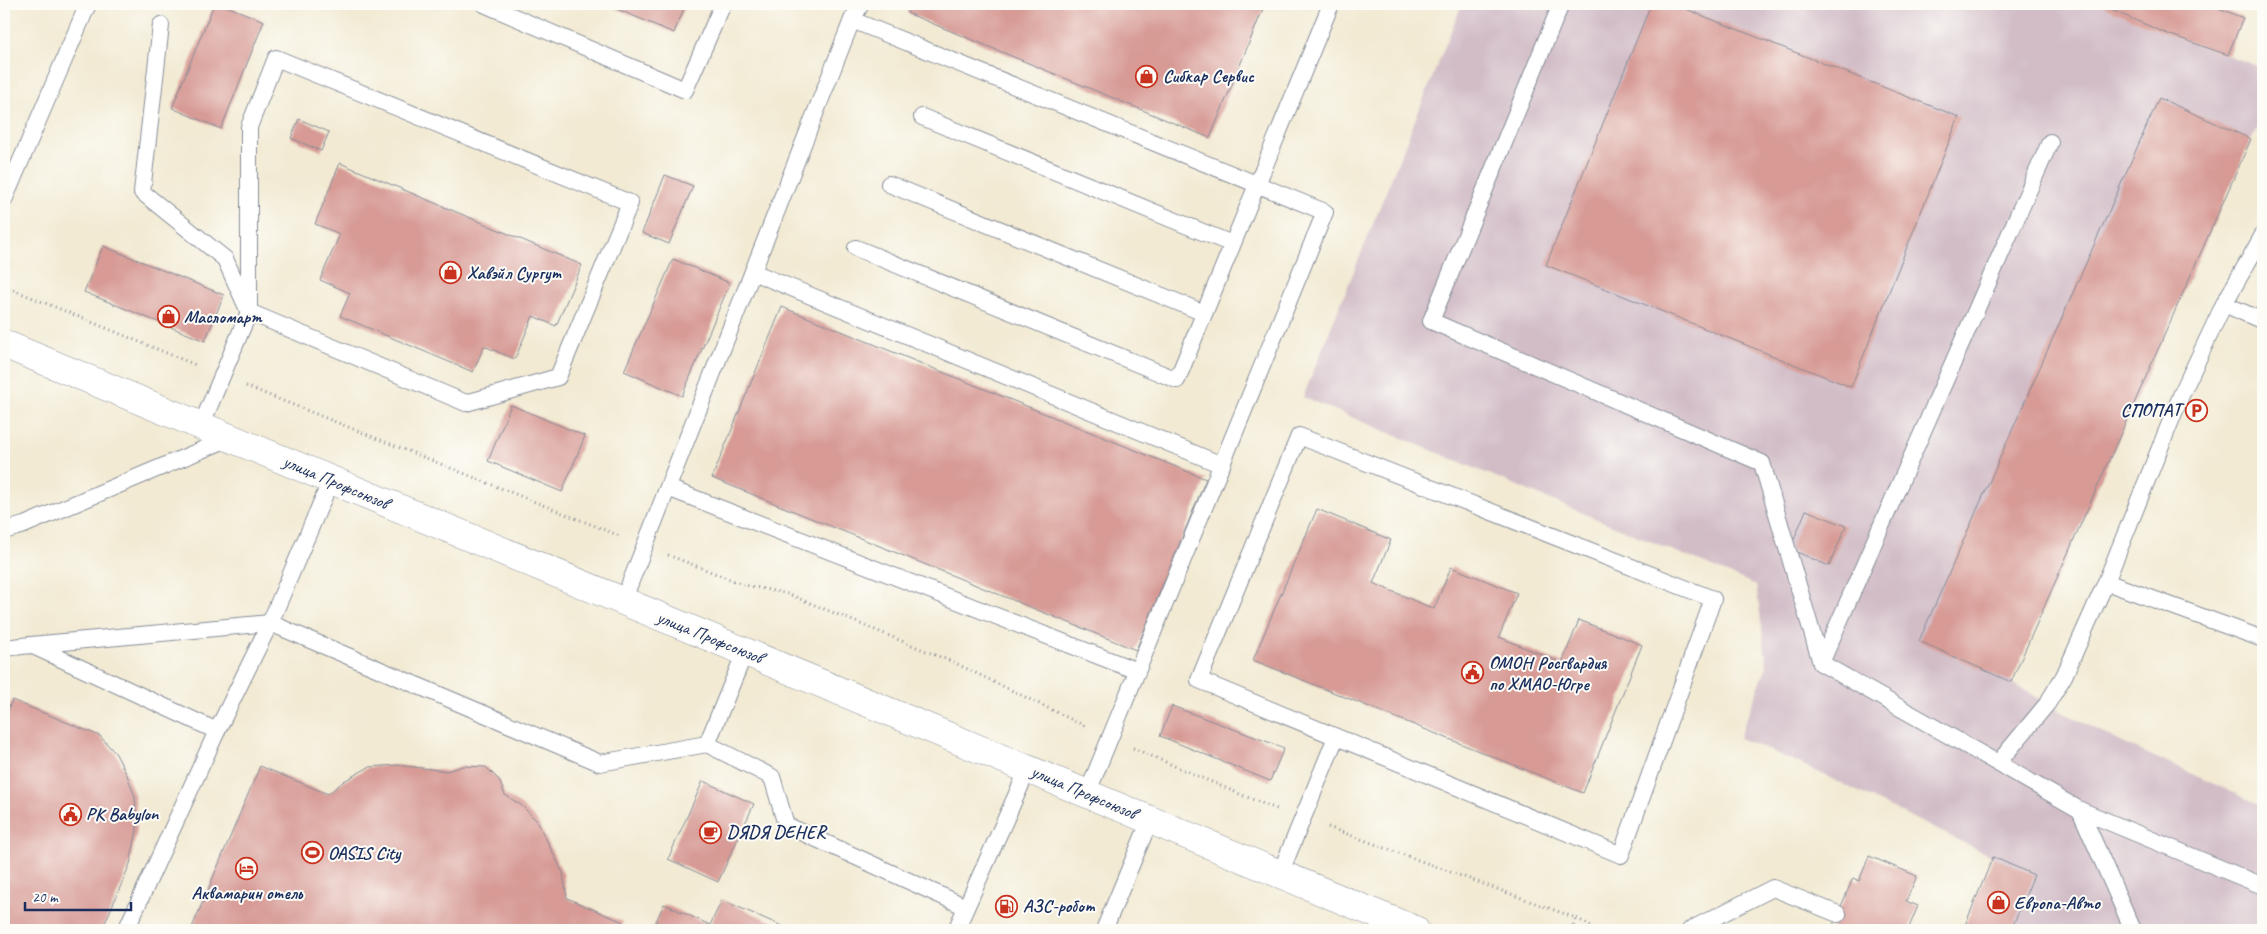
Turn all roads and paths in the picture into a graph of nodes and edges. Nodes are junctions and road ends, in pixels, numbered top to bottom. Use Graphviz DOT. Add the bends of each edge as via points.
graph roads {
  1 [pos="88,4"];
  2 [pos="484,4"];
  3 [pos="723,4"];
  4 [pos="861,4"];
  5 [pos="1331,4"];
  6 [pos="1561,4"];
  7 [pos="852,20"];
  8 [pos="162,24"];
  9 [pos="922,117"];
  10 [pos="2050,142"];
  11 [pos="889,184"];
  12 [pos="1257,184"];
  13 [pos="4,200"];
  14 [pos="2263,235"];
  15 [pos="1232,244"];
  16 [pos="856,248"];
  17 [pos="753,272"];
  18 [pos="4,286"];
  19 [pos="2224,304"];
  20 [pos="249,312"];
  21 [pos="1204,313"];
  22 [pos="2263,321"];
  23 [pos="4,344"];
  24 [pos="222,376"];
  25 [pos="200,426"];
  26 [pos="230,438"];
  27 [pos="1222,465"];
  28 [pos="331,480"];
  29 [pos="668,488"];
  30 [pos="4,531"];
  31 [pos="645,546"];
  32 [pos="2106,582"];
  33 [pos="623,601"];
  34 [pos="270,622"];
  35 [pos="2263,639"];
  36 [pos="31,644"];
  37 [pos="4,648"];
  38 [pos="745,652"];
  39 [pos="1821,663"];
  40 [pos="1137,671"];
  41 [pos="217,732"];
  42 [pos="1336,737"];
  43 [pos="1110,738"];
  44 [pos="708,744"];
  45 [pos="1998,762"];
  46 [pos="1028,769"];
  47 [pos="1088,794"];
  48 [pos="2080,810"];
  49 [pos="1303,818"];
  50 [pos="1150,820"];
  51 [pos="1280,874"];
  52 [pos="2263,886"];
  53 [pos="966,907"];
  54 [pos="1838,914"];
  55 [pos="1576,918"];
  56 [pos="126,930"];
  57 [pos="956,930"];
  58 [pos="1104,930"];
  59 [pos="1416,930"];
  60 [pos="1571,930"];
  61 [pos="1598,930"];
  62 [pos="1690,930"];
  63 [pos="2133,930"];
  1 -- 13 [label="lane"];
  2 -- 3 [label="lane" via="685,90"];
  4 -- 7 [label="lane"];
  5 -- 12 [label="lane"];
  6 -- 39 [label="lane" via="1431,321 1762,463"];
  7 -- 12 [label="lane"];
  7 -- 17 [label="lane"];
  8 -- 20 [label="lane" via="142,192 225,259"];
  9 -- 15 [label="lane"];
  10 -- 39 [label="lane"];
  11 -- 21 [label="lane"];
  12 -- 15 [label="lane"];
  12 -- 27 [label="lane" via="1325,212"];
  14 -- 19 [label="lane"];
  15 -- 21 [label="lane"];
  16 -- 21 [label="lane" via="1177,380"];
  17 -- 27 [label="lane"];
  17 -- 29 [label="lane"];
  18 -- 24 [label="path"];
  19 -- 22 [label="lane"];
  19 -- 32 [label="lane" via="2182,393"];
  20 -- 20 [label="lane" via="249,127 276,58 630,203 558,377 466,403"];
  20 -- 24 [label="lane"];
  23 -- 25 [label="main road, улица Профсоюзов"];
  24 -- 25 [label="lane"];
  24 -- 31 [label="path"];
  25 -- 26 [label="main road, улица Профсоюзов"];
  26 -- 28 [label="main road, улица Профсоюзов"];
  26 -- 30 [label="lane"];
  27 -- 40 [label="lane"];
  28 -- 33 [label="main road, улица Профсоюзов"];
  28 -- 34 [label="lane"];
  29 -- 31 [label="lane"];
  29 -- 40 [label="lane"];
  31 -- 33 [label="lane"];
  31 -- 43 [label="path" via="745,586 798,598 954,663"];
  32 -- 35 [label="lane"];
  32 -- 45 [label="lane" via="2064,676 2047,704"];
  33 -- 38 [label="main road, улица Профсоюзов"];
  34 -- 36 [label="lane"];
  34 -- 41 [label="lane"];
  34 -- 44 [label="lane" via="600,763"];
  36 -- 37 [label="lane"];
  36 -- 41 [label="lane"];
  38 -- 44 [label="lane"];
  38 -- 46 [label="main road, улица Профсоюзов"];
  39 -- 45 [label="lane"];
  40 -- 43 [label="lane"];
  41 -- 56 [label="lane"];
  42 -- 42 [label="lane" via="1620,854 1713,599 1299,436 1199,680"];
  42 -- 49 [label="lane"];
  43 -- 47 [label="lane"];
  43 -- 49 [label="path"];
  44 -- 53 [label="lane" via="772,777 786,825"];
  45 -- 48 [label="lane"];
  46 -- 47 [label="main road, улица Профсоюзов"];
  46 -- 53 [label="lane"];
  47 -- 50 [label="main road, улица Профсоюзов"];
  48 -- 52 [label="lane"];
  48 -- 63 [label="lane"];
  49 -- 51 [label="lane"];
  49 -- 55 [label="path"];
  50 -- 51 [label="main road, улица Профсоюзов"];
  50 -- 58 [label="lane"];
  51 -- 59 [label="main road, улица Профсоюзов"];
  53 -- 57 [label="lane"];
  54 -- 62 [label="lane" via="1773,888"];
  55 -- 60 [label="path"];
  55 -- 61 [label="path"];
}
